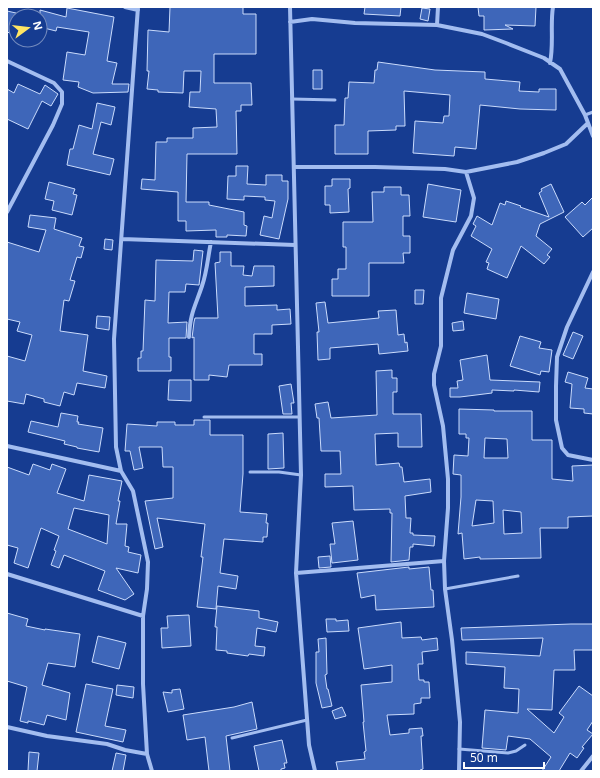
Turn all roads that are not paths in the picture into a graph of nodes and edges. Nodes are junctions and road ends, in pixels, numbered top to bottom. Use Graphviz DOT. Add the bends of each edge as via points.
graph roads {
  1 [pos="125,7"];
  2 [pos="290,7"];
  3 [pos="438,7"];
  4 [pos="553,7"];
  5 [pos="138,8"];
  6 [pos="290,22"];
  7 [pos="437,25"];
  8 [pos="7,61"];
  9 [pos="550,62"];
  10 [pos="292,99"];
  11 [pos="335,100"];
  12 [pos="593,112"];
  13 [pos="585,115"];
  14 [pos="588,123"];
  15 [pos="593,136"];
  16 [pos="295,167"];
  17 [pos="466,172"];
  18 [pos="7,212"];
  19 [pos="122,239"];
  20 [pos="211,242"];
  21 [pos="295,245"];
  22 [pos="593,272"];
  23 [pos="190,337"];
  24 [pos="204,417"];
  25 [pos="299,418"];
  26 [pos="7,446"];
  27 [pos="593,460"];
  28 [pos="121,471"];
  29 [pos="250,472"];
  30 [pos="301,475"];
  31 [pos="444,561"];
  32 [pos="296,573"];
  33 [pos="7,574"];
  34 [pos="518,576"];
  35 [pos="445,588"];
  36 [pos="143,616"];
  37 [pos="307,720"];
  38 [pos="7,727"];
  39 [pos="232,738"];
  40 [pos="525,745"];
  41 [pos="459,749"];
  42 [pos="148,754"];
  43 [pos="593,756"];
  44 [pos="152,771"];
  45 [pos="315,771"];
  46 [pos="459,771"];
  47 [pos="581,771"];
  1 -- 5 [label="street"];
  2 -- 6 [label="street"];
  3 -- 7 [label="street"];
  4 -- 9 [label="street" via="553,52"];
  5 -- 19 [label="street"];
  6 -- 7 [label="street" via="312,19"];
  6 -- 10 [label="street"];
  7 -- 9 [label="street" via="482,34"];
  8 -- 18 [label="street" via="54,83 62,92 62,104"];
  9 -- 13 [label="street" via="560,69"];
  10 -- 11 [label="lane"];
  10 -- 16 [label="street"];
  12 -- 13 [label="lane"];
  13 -- 14 [label="street"];
  14 -- 15 [label="street"];
  14 -- 17 [label="street" via="566,144 544,153 517,162"];
  16 -- 17 [label="street" via="445,169"];
  16 -- 21 [label="street"];
  17 -- 31 [label="street" via="474,198 471,216 453,250 441,298 441,346 434,374 448,479"];
  19 -- 20 [label="street"];
  19 -- 28 [label="street" via="114,339 116,447"];
  20 -- 21 [label="street"];
  20 -- 23 [label="street" via="203,284 191,316"];
  21 -- 25 [label="street"];
  22 -- 27 [label="street" via="567,327 557,357 556,420 564,452"];
  24 -- 25 [label="lane"];
  25 -- 30 [label="street"];
  26 -- 28 [label="street"];
  28 -- 36 [label="street" via="133,491 148,562"];
  29 -- 30 [label="lane"];
  30 -- 32 [label="street"];
  31 -- 32 [label="street"];
  31 -- 35 [label="street"];
  32 -- 37 [label="street"];
  33 -- 36 [label="street"];
  34 -- 35 [label="lane"];
  35 -- 41 [label="street" via="460,722"];
  36 -- 42 [label="street" via="143,684"];
  37 -- 39 [label="lane"];
  37 -- 45 [label="street"];
  38 -- 42 [label="street" via="47,736 107,744"];
  40 -- 41 [label="lane" via="508,753"];
  41 -- 46 [label="street"];
  42 -- 44 [label="street"];
  43 -- 47 [label="street"];
}
